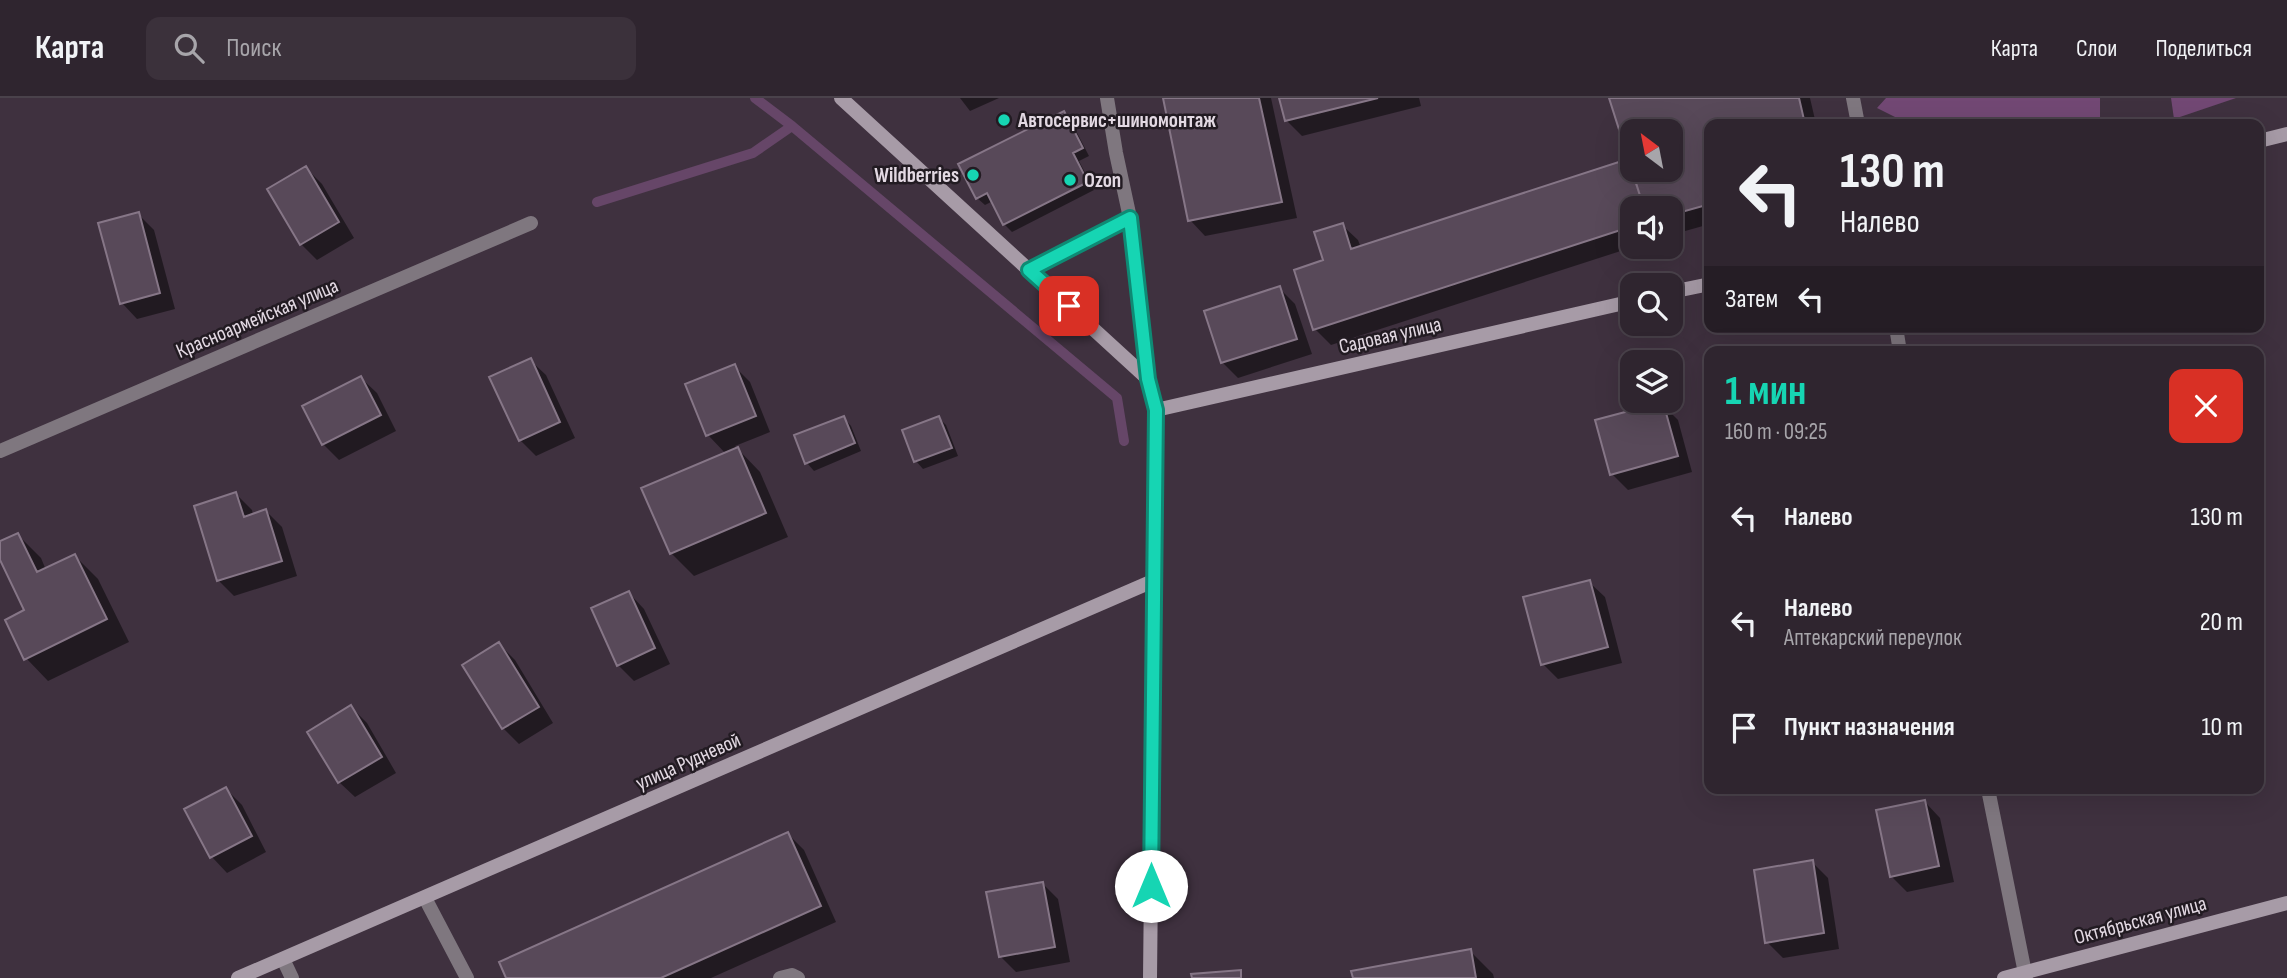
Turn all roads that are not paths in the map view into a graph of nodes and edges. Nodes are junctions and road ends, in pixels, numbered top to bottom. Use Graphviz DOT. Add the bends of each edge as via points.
graph roads {
  1 [pos="841,98"];
  2 [pos="1107,98"];
  3 [pos="1856,100"];
  4 [pos="1858,119"];
  5 [pos="2287,134"];
  6 [pos="2264,140"];
  7 [pos="1130,218"];
  8 [pos="531,223"];
  9 [pos="1029,270"];
  10 [pos="1704,285"];
  11 [pos="1683,290"];
  12 [pos="1620,304"];
  13 [pos="1148,379"];
  14 [pos="1156,410"];
  15 [pos="0,451"];
  16 [pos="1153,582"];
  17 [pos="1989,794"];
  18 [pos="425,898"];
  19 [pos="2287,903"];
  20 [pos="283,958"];
  21 [pos="2025,975"];
  22 [pos="238,978"];
  23 [pos="292,978"];
  24 [pos="467,978"];
  25 [pos="780,978"];
  26 [pos="798,978"];
  27 [pos="1150,978"];
  28 [pos="2004,978"];
  1 -- 9 [label="street"];
  2 -- 7 [label="street"];
  3 -- 4 [label="street"];
  5 -- 6 [label="street"];
  7 -- 9 [label="street"];
  7 -- 13 [label="street"];
  8 -- 15 [label="street, Красноармейская улица"];
  9 -- 13 [label="street"];
  10 -- 11 [label="street"];
  12 -- 14 [label="street, Садовая улица"];
  13 -- 14 [label="street"];
  14 -- 16 [label="street"];
  16 -- 18 [label="street, улица Рудневой"];
  16 -- 27 [label="street"];
  17 -- 21 [label="street"];
  18 -- 20 [label="street, улица Рудневой"];
  18 -- 24 [label="street"];
  19 -- 21 [label="street, Октябрьская улица"];
  20 -- 22 [label="street, улица Рудневой"];
  20 -- 23 [label="street"];
  21 -- 28 [label="street, Октябрьская улица"];
  25 -- 26 [label="street"];
}
